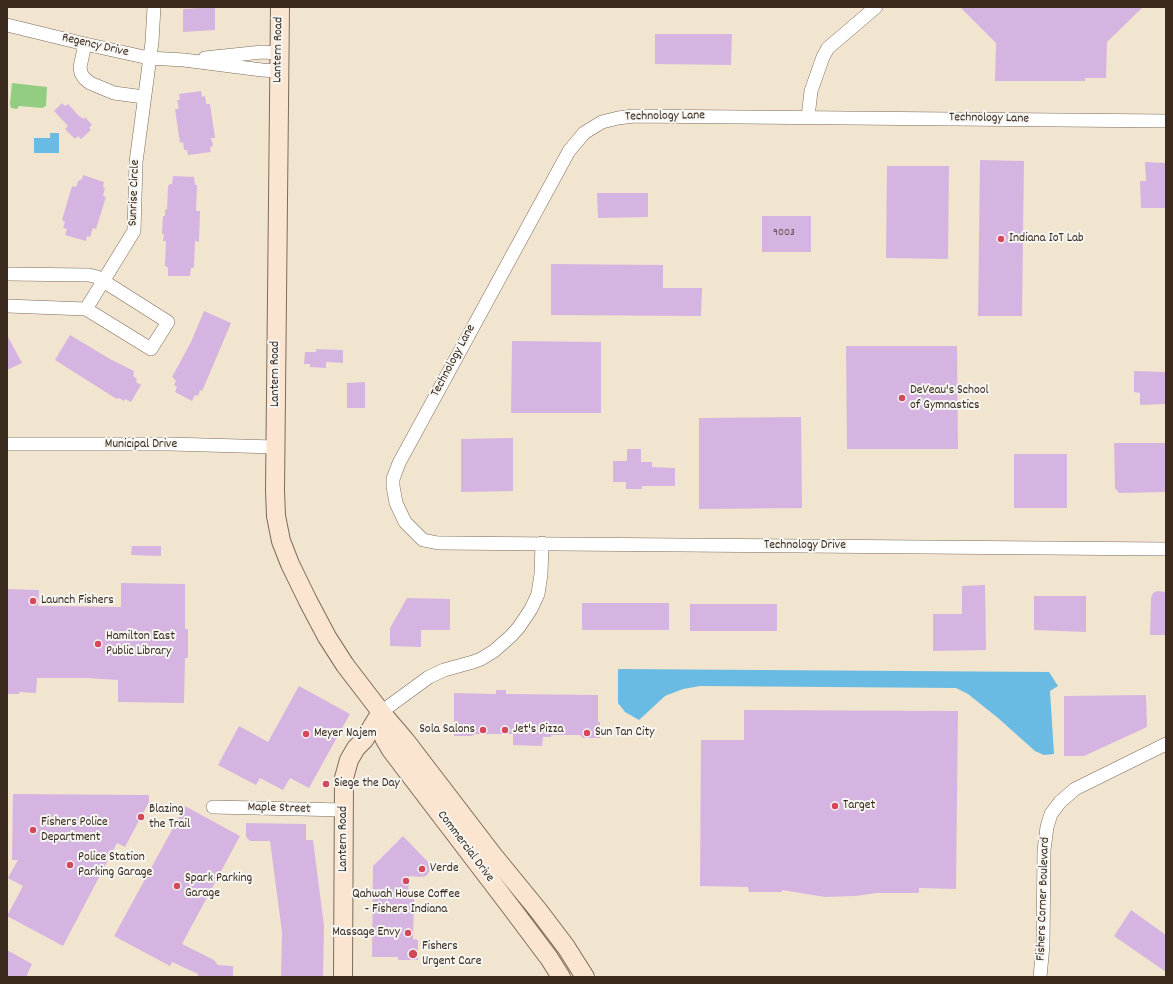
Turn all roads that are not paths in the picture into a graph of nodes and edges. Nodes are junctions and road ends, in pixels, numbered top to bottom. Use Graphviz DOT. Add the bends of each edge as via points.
graph roads {
  1 [pos="154,7"];
  2 [pos="280,7"];
  3 [pos="876,7"];
  4 [pos="7,25"];
  5 [pos="85,44"];
  6 [pos="279,53"];
  7 [pos="149,58"];
  8 [pos="184,60"];
  9 [pos="278,71"];
  10 [pos="144,97"];
  11 [pos="808,117"];
  12 [pos="1166,121"];
  13 [pos="7,274"];
  14 [pos="104,281"];
  15 [pos="7,306"];
  16 [pos="86,309"];
  17 [pos="7,444"];
  18 [pos="275,447"];
  19 [pos="445,543"];
  20 [pos="542,543"];
  21 [pos="1166,549"];
  22 [pos="381,712"];
  23 [pos="405,740"];
  24 [pos="1166,744"];
  25 [pos="213,807"];
  26 [pos="344,810"];
  27 [pos="343,977"];
  28 [pos="561,977"];
  29 [pos="584,977"];
  30 [pos="1040,977"];
  1 -- 7 [label="street, Sunrise Circle"];
  2 -- 6 [label="street, Lantern Road"];
  3 -- 11 [label="street" via="828,48 811,91"];
  4 -- 5 [label="street, Regency Drive"];
  5 -- 7 [label="street, Regency Drive"];
  5 -- 10 [label="street" via="80,67 84,78 114,93"];
  6 -- 8 [label="street, Regency Drive" via="262,52"];
  6 -- 9 [label="street, Lantern Road"];
  7 -- 8 [label="street, Regency Drive"];
  7 -- 10 [label="street, Sunrise Circle"];
  8 -- 9 [label="street, Regency Drive"];
  9 -- 18 [label="street, Lantern Road"];
  10 -- 14 [label="street, Sunrise Circle" via="136,162 134,231"];
  11 -- 12 [label="street, Technology Lane"];
  11 -- 19 [label="street, Technology Lane" via="626,117 596,125 576,141 395,474 394,498 405,522 424,540"];
  13 -- 14 [label="street" via="89,275"];
  14 -- 16 [label="street, Sunrise Circle"];
  14 -- 16 [label="street" via="168,322 151,349"];
  15 -- 16 [label="street"];
  17 -- 18 [label="street, Municipal Drive"];
  18 -- 22 [label="street, Lantern Road" via="275,510 286,554 337,653"];
  19 -- 20 [label="street, Technology Drive"];
  20 -- 21 [label="street, Technology Drive"];
  20 -- 22 [label="street" via="541,581 536,598 511,636 481,659 434,674"];
  22 -- 23 [label="street, Lantern Road"];
  22 -- 26 [label="street, Lantern Road" via="349,760 344,783"];
  22 -- 28 [label="street, Commercial Drive" via="384,738 391,750"];
  23 -- 29 [label="street, Commercial Drive" via="562,942"];
  24 -- 30 [label="street, Fishers Corner Boulevard" via="1075,789 1064,797 1052,814 1047,827 1044,850"];
  25 -- 26 [label="street, Maple Street"];
  26 -- 27 [label="street, Lantern Road"];
}
